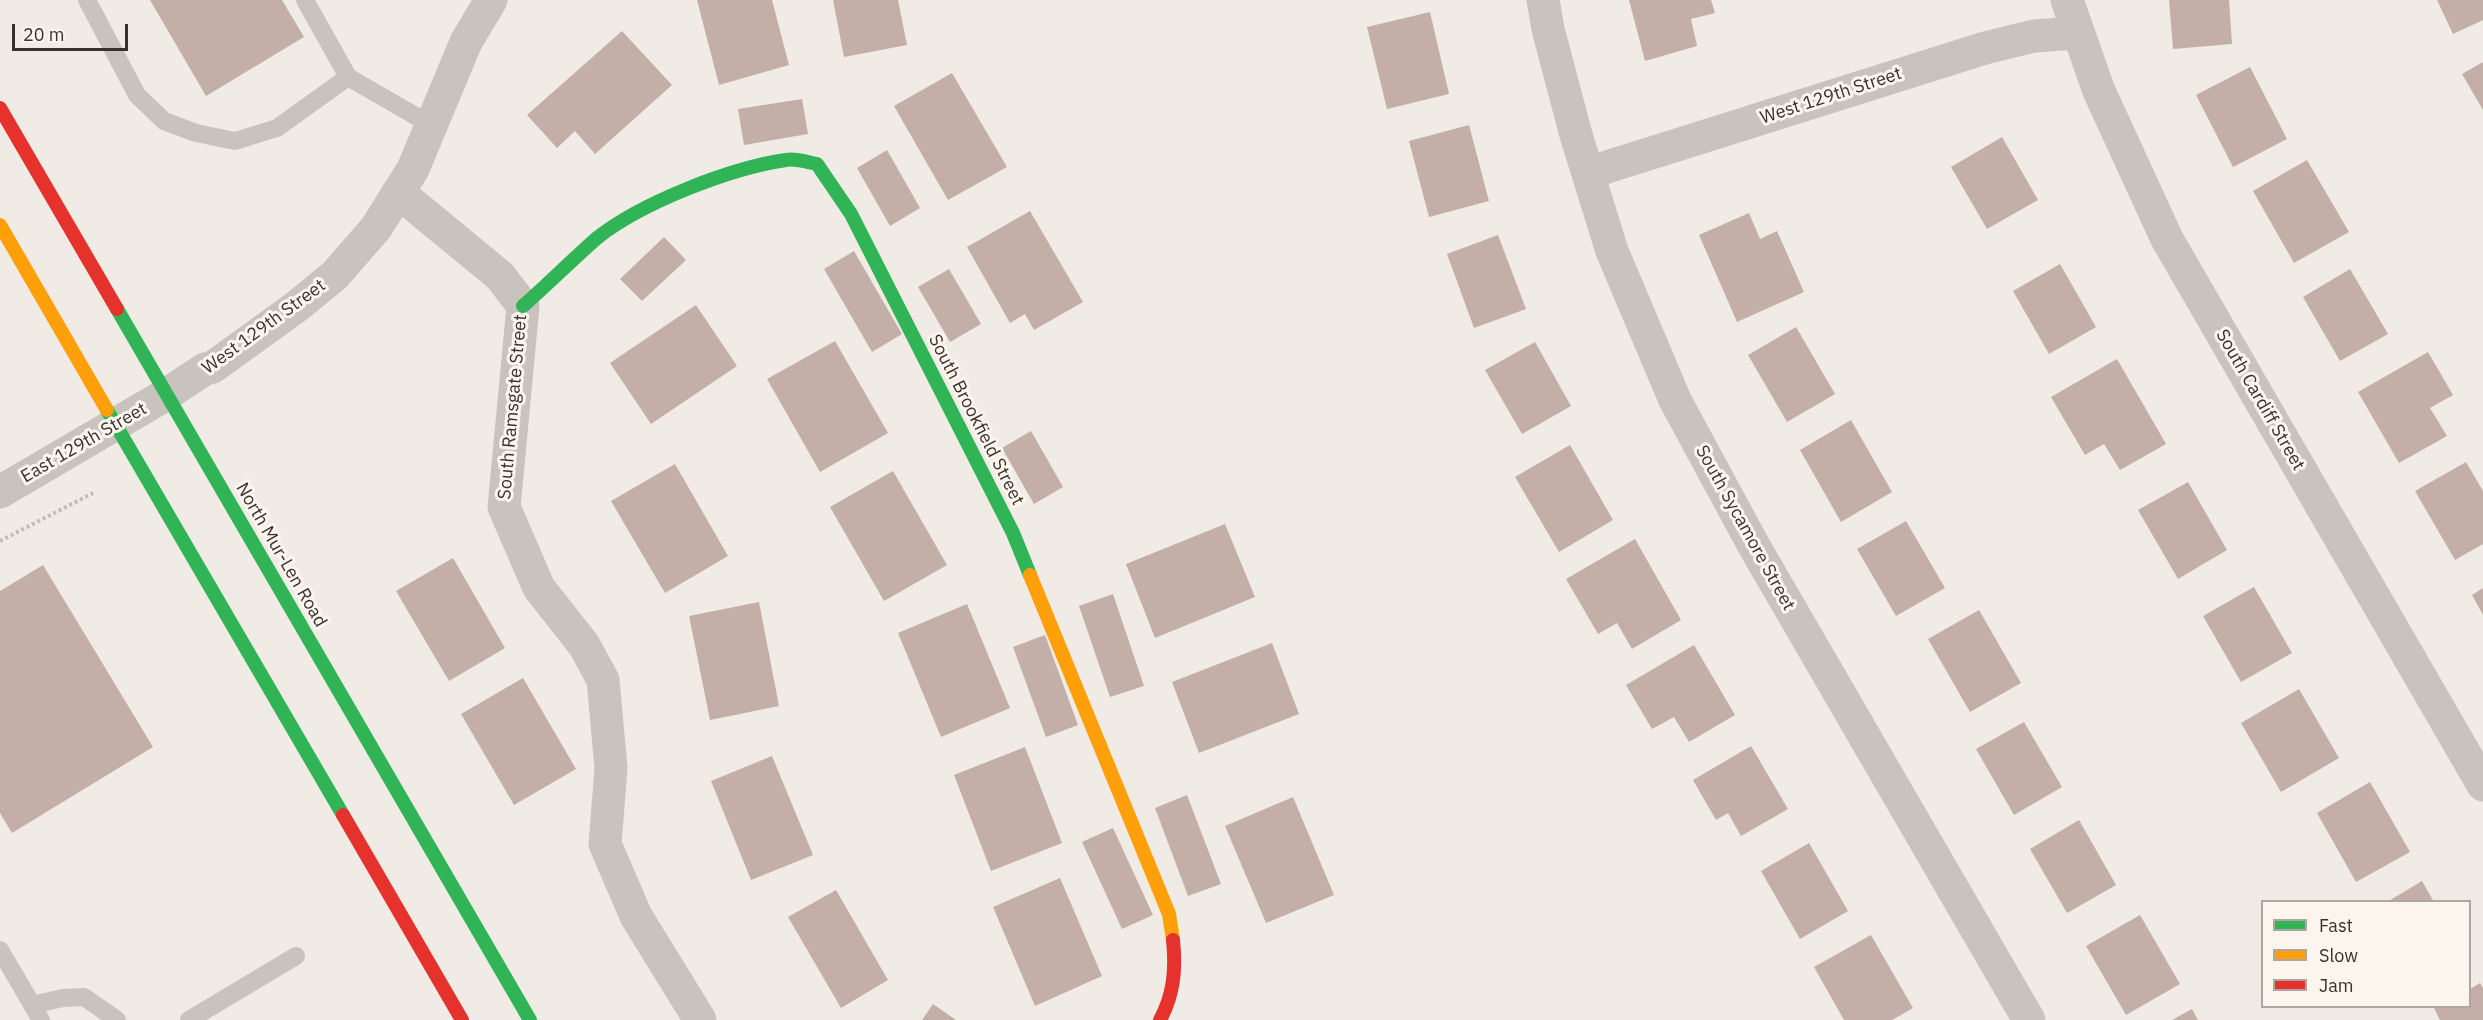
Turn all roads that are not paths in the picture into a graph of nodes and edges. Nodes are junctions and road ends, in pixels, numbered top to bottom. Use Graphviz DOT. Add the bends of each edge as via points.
graph roads {
  1 [pos="87,0"];
  2 [pos="305,0"];
  3 [pos="491,0"];
  4 [pos="1543,0"];
  5 [pos="2067,0"];
  6 [pos="2077,33"];
  7 [pos="348,77"];
  8 [pos="0,108"];
  9 [pos="431,125"];
  10 [pos="1588,173"];
  11 [pos="398,192"];
  12 [pos="0,225"];
  13 [pos="523,306"];
  14 [pos="167,394"];
  15 [pos="117,424"];
  16 [pos="0,492"];
  17 [pos="2483,785"];
  18 [pos="0,950"];
  19 [pos="297,956"];
  20 [pos="37,1012"];
  21 [pos="117,1020"];
  22 [pos="189,1020"];
  23 [pos="462,1020"];
  24 [pos="530,1020"];
  25 [pos="700,1020"];
  26 [pos="1160,1020"];
  27 [pos="2029,1020"];
  1 -- 7 [label="lane" via="137,95 164,121 196,132 235,141 277,128"];
  2 -- 7 [label="lane"];
  3 -- 9 [label="street, West 129th Street" via="466,42"];
  4 -- 10 [label="street, South Sycamore Street"];
  5 -- 6 [label="street, South Cardiff Street"];
  6 -- 10 [label="street, West 129th Street" via="2034,36 1985,48"];
  6 -- 17 [label="street, South Cardiff Street" via="2099,91 2167,239"];
  7 -- 9 [label="lane"];
  8 -- 14 [label="main road, North Mur-Len Road"];
  9 -- 11 [label="street, West 129th Street" via="413,169"];
  10 -- 27 [label="street, South Sycamore Street" via="1612,251 1675,400 1754,546"];
  11 -- 13 [label="street, South Ramsgate Street" via="500,276"];
  11 -- 14 [label="street, West 129th Street" via="376,228 335,275 213,367"];
  12 -- 15 [label="main road"];
  13 -- 25 [label="street, South Ramsgate Street" via="504,507 539,588 584,645 603,680 611,768 606,844 636,915"];
  13 -- 26 [label="main road, South Brookfield Street" via="599,237 651,205 737,171 788,159 816,164 851,214 1013,533 1169,914 1176,964 1168,1006"];
  14 -- 15 [label="street, East 129th Street"];
  14 -- 24 [label="main road, North Mur-Len Road"];
  15 -- 16 [label="street, East 129th Street"];
  15 -- 23 [label="main road"];
  18 -- 20 [label="lane"];
  19 -- 22 [label="lane"];
  20 -- 21 [label="lane" via="63,998 84,997"];
}
